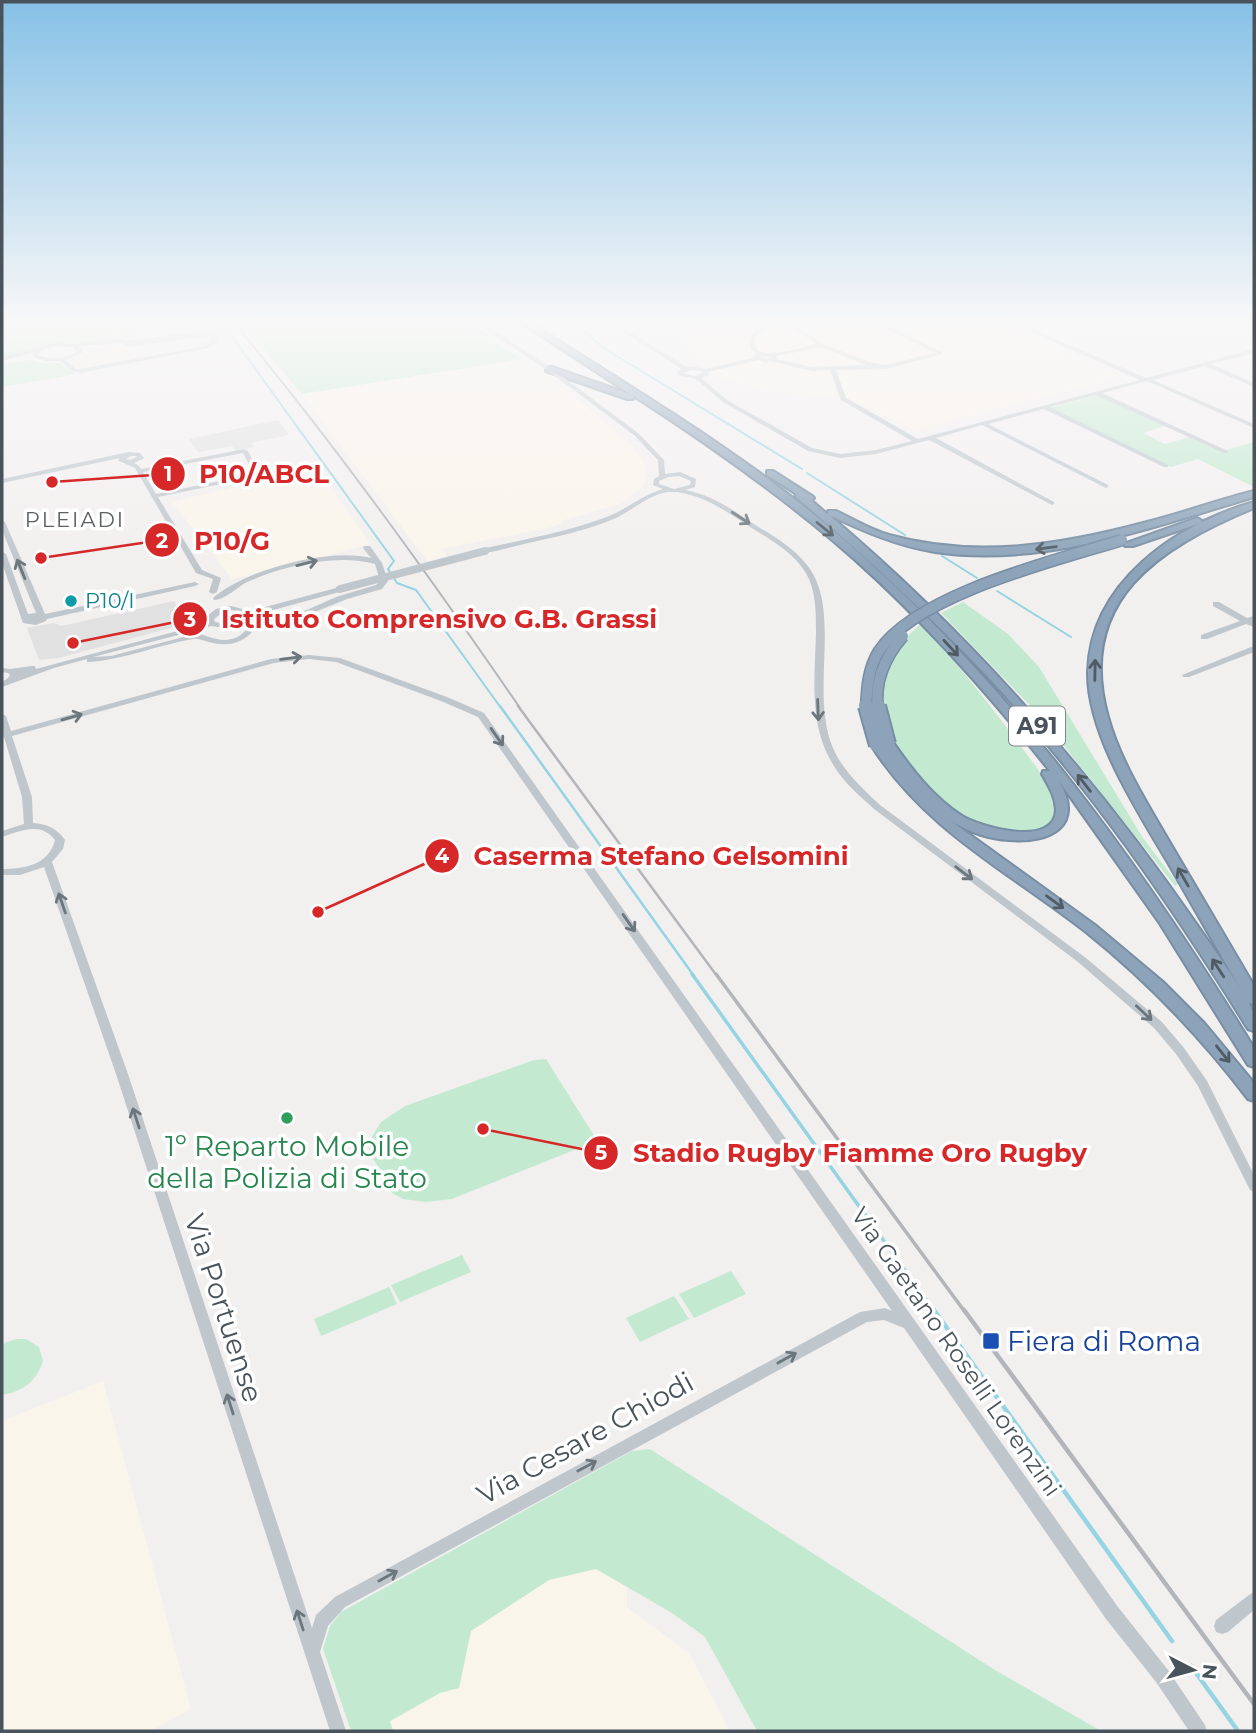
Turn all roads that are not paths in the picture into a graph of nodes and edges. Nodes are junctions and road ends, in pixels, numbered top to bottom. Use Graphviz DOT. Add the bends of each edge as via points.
graph roads {
  1 [pos="597,405"];
  2 [pos="646,405"];
  3 [pos="654,405"];
  4 [pos="665,405"];
  5 [pos="732,405"];
  6 [pos="852,405"];
  7 [pos="1052,405"];
  8 [pos="1124,405"];
  9 [pos="1205,405"];
  10 [pos="1044,407"];
  11 [pos="671,416"];
  12 [pos="982,423"];
  13 [pos="1254,426"];
  14 [pos="929,437"];
  15 [pos="917,441"];
  16 [pos="1226,452"];
  17 [pos="138,466"];
  18 [pos="1166,466"];
  19 [pos="770,473"];
  20 [pos="662,476"];
  21 [pos="2,481"];
  22 [pos="656,485"];
  23 [pos="1106,486"];
  24 [pos="668,490"];
  25 [pos="679,491"];
  26 [pos="652,494"];
  27 [pos="155,496"];
  28 [pos="1254,499"];
  29 [pos="1052,503"];
  30 [pos="2,522"];
  31 [pos="5,537"];
  32 [pos="367,548"];
  33 [pos="2,554"];
  34 [pos="378,563"];
  35 [pos="198,576"];
  36 [pos="215,591"];
  37 [pos="1216,604"];
  38 [pos="224,609"];
  39 [pos="249,614"];
  40 [pos="42,616"];
  41 [pos="1252,621"];
  42 [pos="211,624"];
  43 [pos="243,624"];
  44 [pos="252,628"];
  45 [pos="193,633"];
  46 [pos="1203,637"];
  47 [pos="1254,649"];
  48 [pos="1186,675"];
  49 [pos="7,678"];
  50 [pos="2,695"];
  51 [pos="2,716"];
  52 [pos="6,735"];
  53 [pos="883,745"];
  54 [pos="1038,748"];
  55 [pos="29,826"];
  56 [pos="2,834"];
  57 [pos="47,861"];
  58 [pos="2,872"];
  59 [pos="1254,999"];
  60 [pos="1254,1025"];
  61 [pos="1254,1061"];
  62 [pos="1254,1095"];
  63 [pos="1254,1187"];
  64 [pos="913,1327"];
  65 [pos="1254,1600"];
  66 [pos="1222,1626"];
  67 [pos="312,1656"];
  68 [pos="338,1731"];
  69 [pos="1199,1731"];
  1 -- 20 [label="street" via="644,441 662,462"];
  2 -- 11 [label="highway"];
  3 -- 11 [label="highway, A91"];
  4 -- 19 [label="highway, A91"];
  5 -- 15 [label="street" via="817,453 857,456"];
  6 -- 15 [label="street"];
  7 -- 10 [label="street"];
  8 -- 16 [label="street"];
  9 -- 13 [label="street"];
  10 -- 12 [label="street"];
  10 -- 18 [label="street"];
  11 -- 54 [label="highway, A91, one-way" via="774,488 869,567 937,632"];
  12 -- 14 [label="street"];
  12 -- 23 [label="street"];
  14 -- 15 [label="street"];
  14 -- 29 [label="street"];
  17 -- 21 [label="street" via="126,459 102,460"];
  17 -- 27 [label="street"];
  17 -- 27 [label="street" via="245,451 258,475"];
  28 -- 19 [label="highway, one-way" via="1096,539 1024,551 981,551 875,533 838,516"];
  60 -- 19 [label="highway, A91, one-way" via="1153,874 1043,732 930,610 853,539"];
  20 -- 22 [label="street"];
  20 -- 25 [label="street" via="680,474 694,480 690,488"];
  22 -- 24 [label="street"];
  22 -- 26 [label="street"];
  24 -- 25 [label="street"];
  24 -- 26 [label="street"];
  25 -- 63 [label="street, one-way" via="702,495 729,510 787,549 809,571 820,608 819,722 826,747 847,778 877,807 1082,960 1158,1026 1203,1084"];
  26 -- 39 [label="street, bridge" via="606,519"];
  27 -- 35 [label="street"];
  28 -- 53 [label="highway, bridge" via="934,612 888,655 877,682"];
  59 -- 28 [label="highway, one-way" via="1132,789 1108,734 1095,680 1101,628 1130,578 1180,537"];
  30 -- 31 [label="street"];
  40 -- 31 [label="street, one-way"];
  32 -- 34 [label="street"];
  33 -- 40 [label="street" via="26,618"];
  36 -- 34 [label="street, one-way" via="240,580 336,557 367,557"];
  34 -- 44 [label="street" via="384,581 379,587 277,624"];
  35 -- 36 [label="street"];
  35 -- 36 [label="street" via="217,578"];
  35 -- 40 [label="street"];
  36 -- 38 [label="street"];
  37 -- 41 [label="street"];
  38 -- 39 [label="street" via="243,609"];
  38 -- 42 [label="street" via="211,615"];
  39 -- 43 [label="street"];
  41 -- 46 [label="street"];
  42 -- 43 [label="street" via="225,628"];
  42 -- 45 [label="street"];
  43 -- 44 [label="street"];
  44 -- 45 [label="street" via="232,642 214,642"];
  45 -- 49 [label="street" via="104,660 83,658"];
  47 -- 48 [label="street"];
  49 -- 50 [label="street"];
  51 -- 52 [label="street"];
  52 -- 55 [label="street" via="26,792"];
  52 -- 64 [label="street, Via Gaetano Roselli Lorenzini, one-way" via="301,657 342,662 479,714"];
  53 -- 54 [label="highway" via="953,815 986,832 1018,837 1048,832 1063,816 1057,786 1040,762"];
  53 -- 62 [label="highway, one-way" via="894,772 922,803 1089,927 1165,991 1221,1051"];
  54 -- 61 [label="highway, A91" via="1140,881"];
  55 -- 56 [label="street"];
  55 -- 57 [label="street" via="50,829 60,840 60,847"];
  57 -- 58 [label="street" via="23,871"];
  67 -- 57 [label="street, Via Portuense, one-way" via="122,1074"];
  67 -- 64 [label="street, Via Cesare Chiodi, one-way" via="320,1625 340,1602 576,1472 865,1316 885,1314"];
  64 -- 69 [label="street, Via Gaetano Roselli Lorenzini"];
  65 -- 66 [label="street"];
  67 -- 68 [label="street, Via Portuense"];
}
